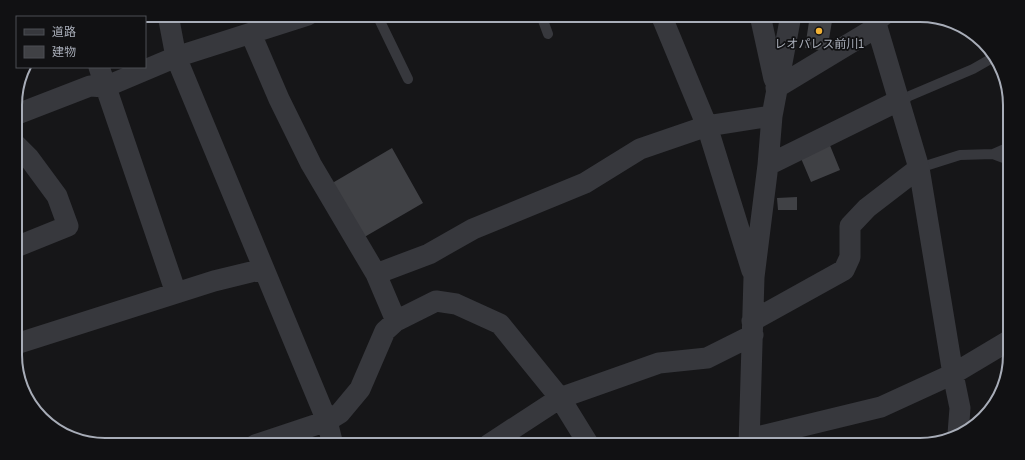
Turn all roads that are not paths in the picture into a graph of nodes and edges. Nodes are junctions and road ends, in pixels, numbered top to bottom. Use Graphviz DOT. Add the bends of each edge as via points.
graph roads {
  1 [pos="169,22"];
  2 [pos="287,22"];
  3 [pos="380,22"];
  4 [pos="544,22"];
  5 [pos="664,22"];
  6 [pos="762,22"];
  7 [pos="790,22"];
  8 [pos="883,22"];
  9 [pos="885,22"];
  10 [pos="251,34"];
  11 [pos="548,34"];
  12 [pos="176,58"];
  13 [pos="989,60"];
  14 [pos="99,68"];
  15 [pos="408,79"];
  16 [pos="105,86"];
  17 [pos="776,88"];
  18 [pos="900,100"];
  19 [pos="22,112"];
  20 [pos="772,116"];
  21 [pos="707,126"];
  22 [pos="1003,150"];
  23 [pos="22,151"];
  24 [pos="993,154"];
  25 [pos="1003,158"];
  26 [pos="768,165"];
  27 [pos="919,168"];
  28 [pos="22,245"];
  29 [pos="263,269"];
  30 [pos="376,274"];
  31 [pos="754,277"];
  32 [pos="176,293"];
  33 [pos="396,321"];
  34 [pos="752,328"];
  35 [pos="22,342"];
  36 [pos="1003,344"];
  37 [pos="952,374"];
  38 [pos="560,398"];
  39 [pos="327,421"];
  40 [pos="958,428"];
  41 [pos="276,438"];
  42 [pos="331,438"];
  43 [pos="499,438"];
  44 [pos="585,438"];
  45 [pos="749,438"];
  46 [pos="764,438"];
  1 -- 12 [label="street"];
  2 -- 10 [label="street"];
  3 -- 15 [label="lane"];
  4 -- 11 [label="lane"];
  5 -- 21 [label="street"];
  6 -- 17 [label="street"];
  7 -- 17 [label="street"];
  8 -- 17 [label="street"];
  9 -- 18 [label="street"];
  10 -- 12 [label="street"];
  10 -- 30 [label="street" via="279,99 312,164"];
  12 -- 16 [label="street"];
  12 -- 29 [label="street"];
  13 -- 18 [label="lane"];
  14 -- 16 [label="street"];
  16 -- 19 [label="street" via="90,86"];
  16 -- 32 [label="street"];
  17 -- 20 [label="street"];
  18 -- 26 [label="street"];
  18 -- 27 [label="street"];
  20 -- 21 [label="street"];
  20 -- 26 [label="street"];
  21 -- 30 [label="street" via="640,149 585,183 473,229 430,254"];
  21 -- 31 [label="street"];
  22 -- 24 [label="lane"];
  23 -- 28 [label="street" via="57,196 68,226"];
  24 -- 25 [label="lane"];
  24 -- 27 [label="lane" via="960,155"];
  26 -- 31 [label="street"];
  27 -- 34 [label="street" via="867,208 850,226 850,257 844,270"];
  27 -- 37 [label="street"];
  29 -- 32 [label="street"];
  29 -- 39 [label="street"];
  30 -- 33 [label="street"];
  31 -- 34 [label="street"];
  32 -- 35 [label="street"];
  33 -- 38 [label="street" via="436,301 456,304 500,324"];
  33 -- 39 [label="street" via="385,331 360,389 340,413"];
  34 -- 38 [label="street" via="707,358 659,363"];
  34 -- 45 [label="street"];
  36 -- 37 [label="street"];
  37 -- 40 [label="street" via="960,408"];
  37 -- 46 [label="street" via="880,407"];
  38 -- 43 [label="street"];
  38 -- 44 [label="street"];
  39 -- 41 [label="street"];
  39 -- 42 [label="street"];
}
